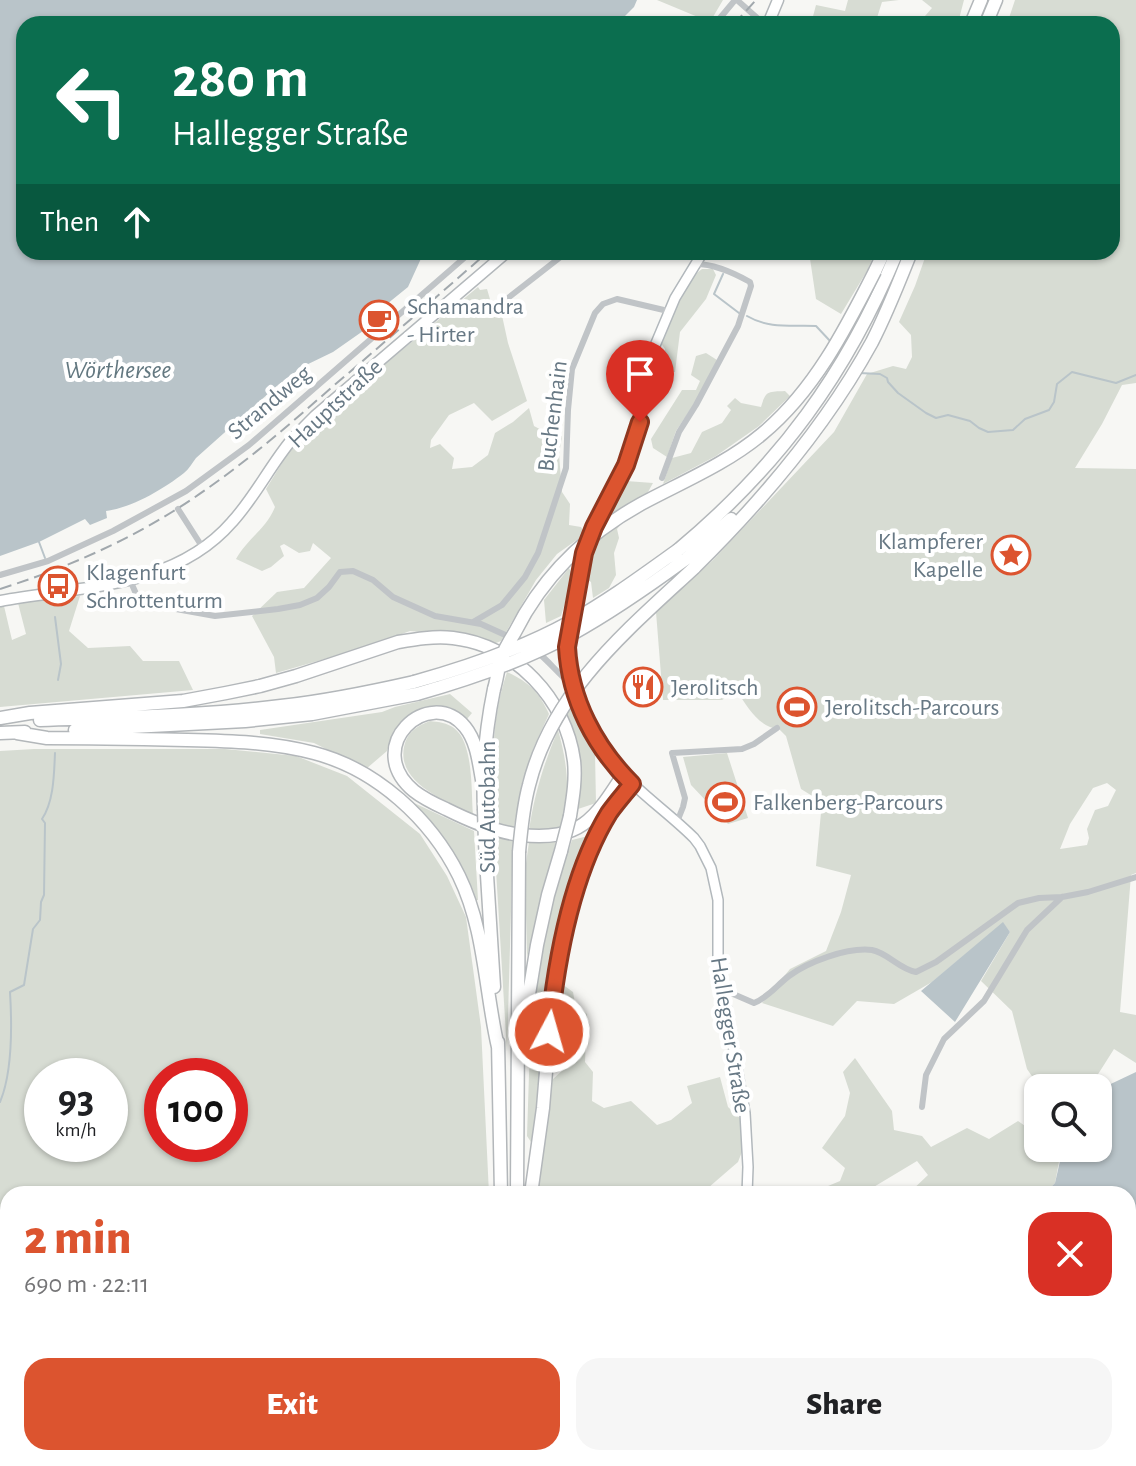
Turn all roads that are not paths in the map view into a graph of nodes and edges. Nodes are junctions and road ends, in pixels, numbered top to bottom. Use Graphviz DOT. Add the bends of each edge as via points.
graph roads {
  1 [pos="736,0"];
  2 [pos="722,16"];
  3 [pos="756,16"];
  4 [pos="462,260"];
  5 [pos="498,260"];
  6 [pos="557,260"];
  7 [pos="698,260"];
  8 [pos="885,260"];
  9 [pos="894,260"];
  10 [pos="903,260"];
  11 [pos="696,264"];
  12 [pos="887,276"];
  13 [pos="508,298"];
  14 [pos="668,311"];
  15 [pos="662,478"];
  16 [pos="178,509"];
  17 [pos="203,548"];
  18 [pos="686,559"];
  19 [pos="0,575"];
  20 [pos="130,580"];
  21 [pos="0,601"];
  22 [pos="473,622"];
  23 [pos="574,686"];
  24 [pos="416,688"];
  25 [pos="0,720"];
  26 [pos="777,728"];
  27 [pos="0,733"];
  28 [pos="159,733"];
  29 [pos="628,779"];
  30 [pos="483,785"];
  31 [pos="677,822"];
  32 [pos="1136,877"];
  33 [pos="1062,897"];
  34 [pos="724,990"];
  35 [pos="498,1047"];
  36 [pos="518,1053"];
  37 [pos="922,1107"];
  38 [pos="501,1186"];
  39 [pos="517,1186"];
  40 [pos="532,1186"];
  41 [pos="747,1186"];
  1 -- 2 [label="street"];
  1 -- 3 [label="street"];
  4 -- 19 [label="street, Strandweg" via="249,445 186,491 69,552"];
  5 -- 17 [label="main road, Hauptstraße" via="315,416 230,524"];
  6 -- 13 [label="street"];
  7 -- 11 [label="main road, Hallegger Straße"];
  8 -- 12 [label="highway, Süd Autobahn"];
  9 -- 12 [label="highway"];
  10 -- 12 [label="highway, Süd Autobahn"];
  11 -- 14 [label="main road, Hallegger Straße"];
  11 -- 15 [label="street" via="728,271 751,286 738,326 679,432"];
  12 -- 18 [label="highway" via="848,353 802,423"];
  12 -- 18 [label="highway, Süd Autobahn" via="873,340 825,416 762,496"];
  12 -- 30 [label="highway, Süd Autobahn, bridge" via="781,417 722,461 619,517 568,558 537,595 501,658 487,722"];
  14 -- 22 [label="street, Buchenhain" via="617,299 595,313 572,369 566,468 538,553 502,605"];
  14 -- 23 [label="main road, Hallegger Straße" via="631,451 584,553 567,647"];
  16 -- 17 [label="street"];
  17 -- 20 [label="main road, Hauptstraße" via="167,569"];
  18 -- 24 [label="highway, bridge" via="571,635 462,681"];
  18 -- 36 [label="highway, Süd Autobahn, bridge" via="568,697 529,784 519,852"];
  20 -- 21 [label="main road, Hauptstraße"];
  20 -- 22 [label="street" via="145,600 215,616 300,605 317,598 340,572 353,571 435,616"];
  22 -- 23 [label="street" via="534,650"];
  23 -- 29 [label="main road, Hallegger Straße" via="592,732"];
  24 -- 25 [label="highway" via="206,714"];
  24 -- 28 [label="highway" via="312,714"];
  25 -- 36 [label="highway, bridge" via="183,701 260,686 420,638 454,638 506,657 547,694 566,728 575,778"];
  26 -- 31 [label="street" via="742,749 672,753 685,798"];
  27 -- 28 [label="highway" via="47,738"];
  28 -- 35 [label="highway" via="317,753 373,780 422,822 459,877 468,901"];
  29 -- 30 [label="highway" via="575,830 543,837 508,833 426,800 407,784 396,764 398,737 426,714 454,718 475,746"];
  29 -- 31 [label="main road, Hallegger Straße"];
  29 -- 40 [label="highway" via="592,845 569,916 553,987"];
  30 -- 35 [label="highway, Süd Autobahn, bridge"];
  31 -- 34 [label="main road, Hallegger Straße" via="700,846 714,880"];
  32 -- 33 [label="street"];
  33 -- 34 [label="street" via="1013,906 916,972 866,950 800,968 754,1003"];
  33 -- 37 [label="street" via="1027,930 984,1001 944,1039 926,1075"];
  34 -- 41 [label="main road, Hallegger Straße" via="745,1113"];
  35 -- 38 [label="highway, Süd Autobahn"];
  36 -- 39 [label="highway, Süd Autobahn"];
}
